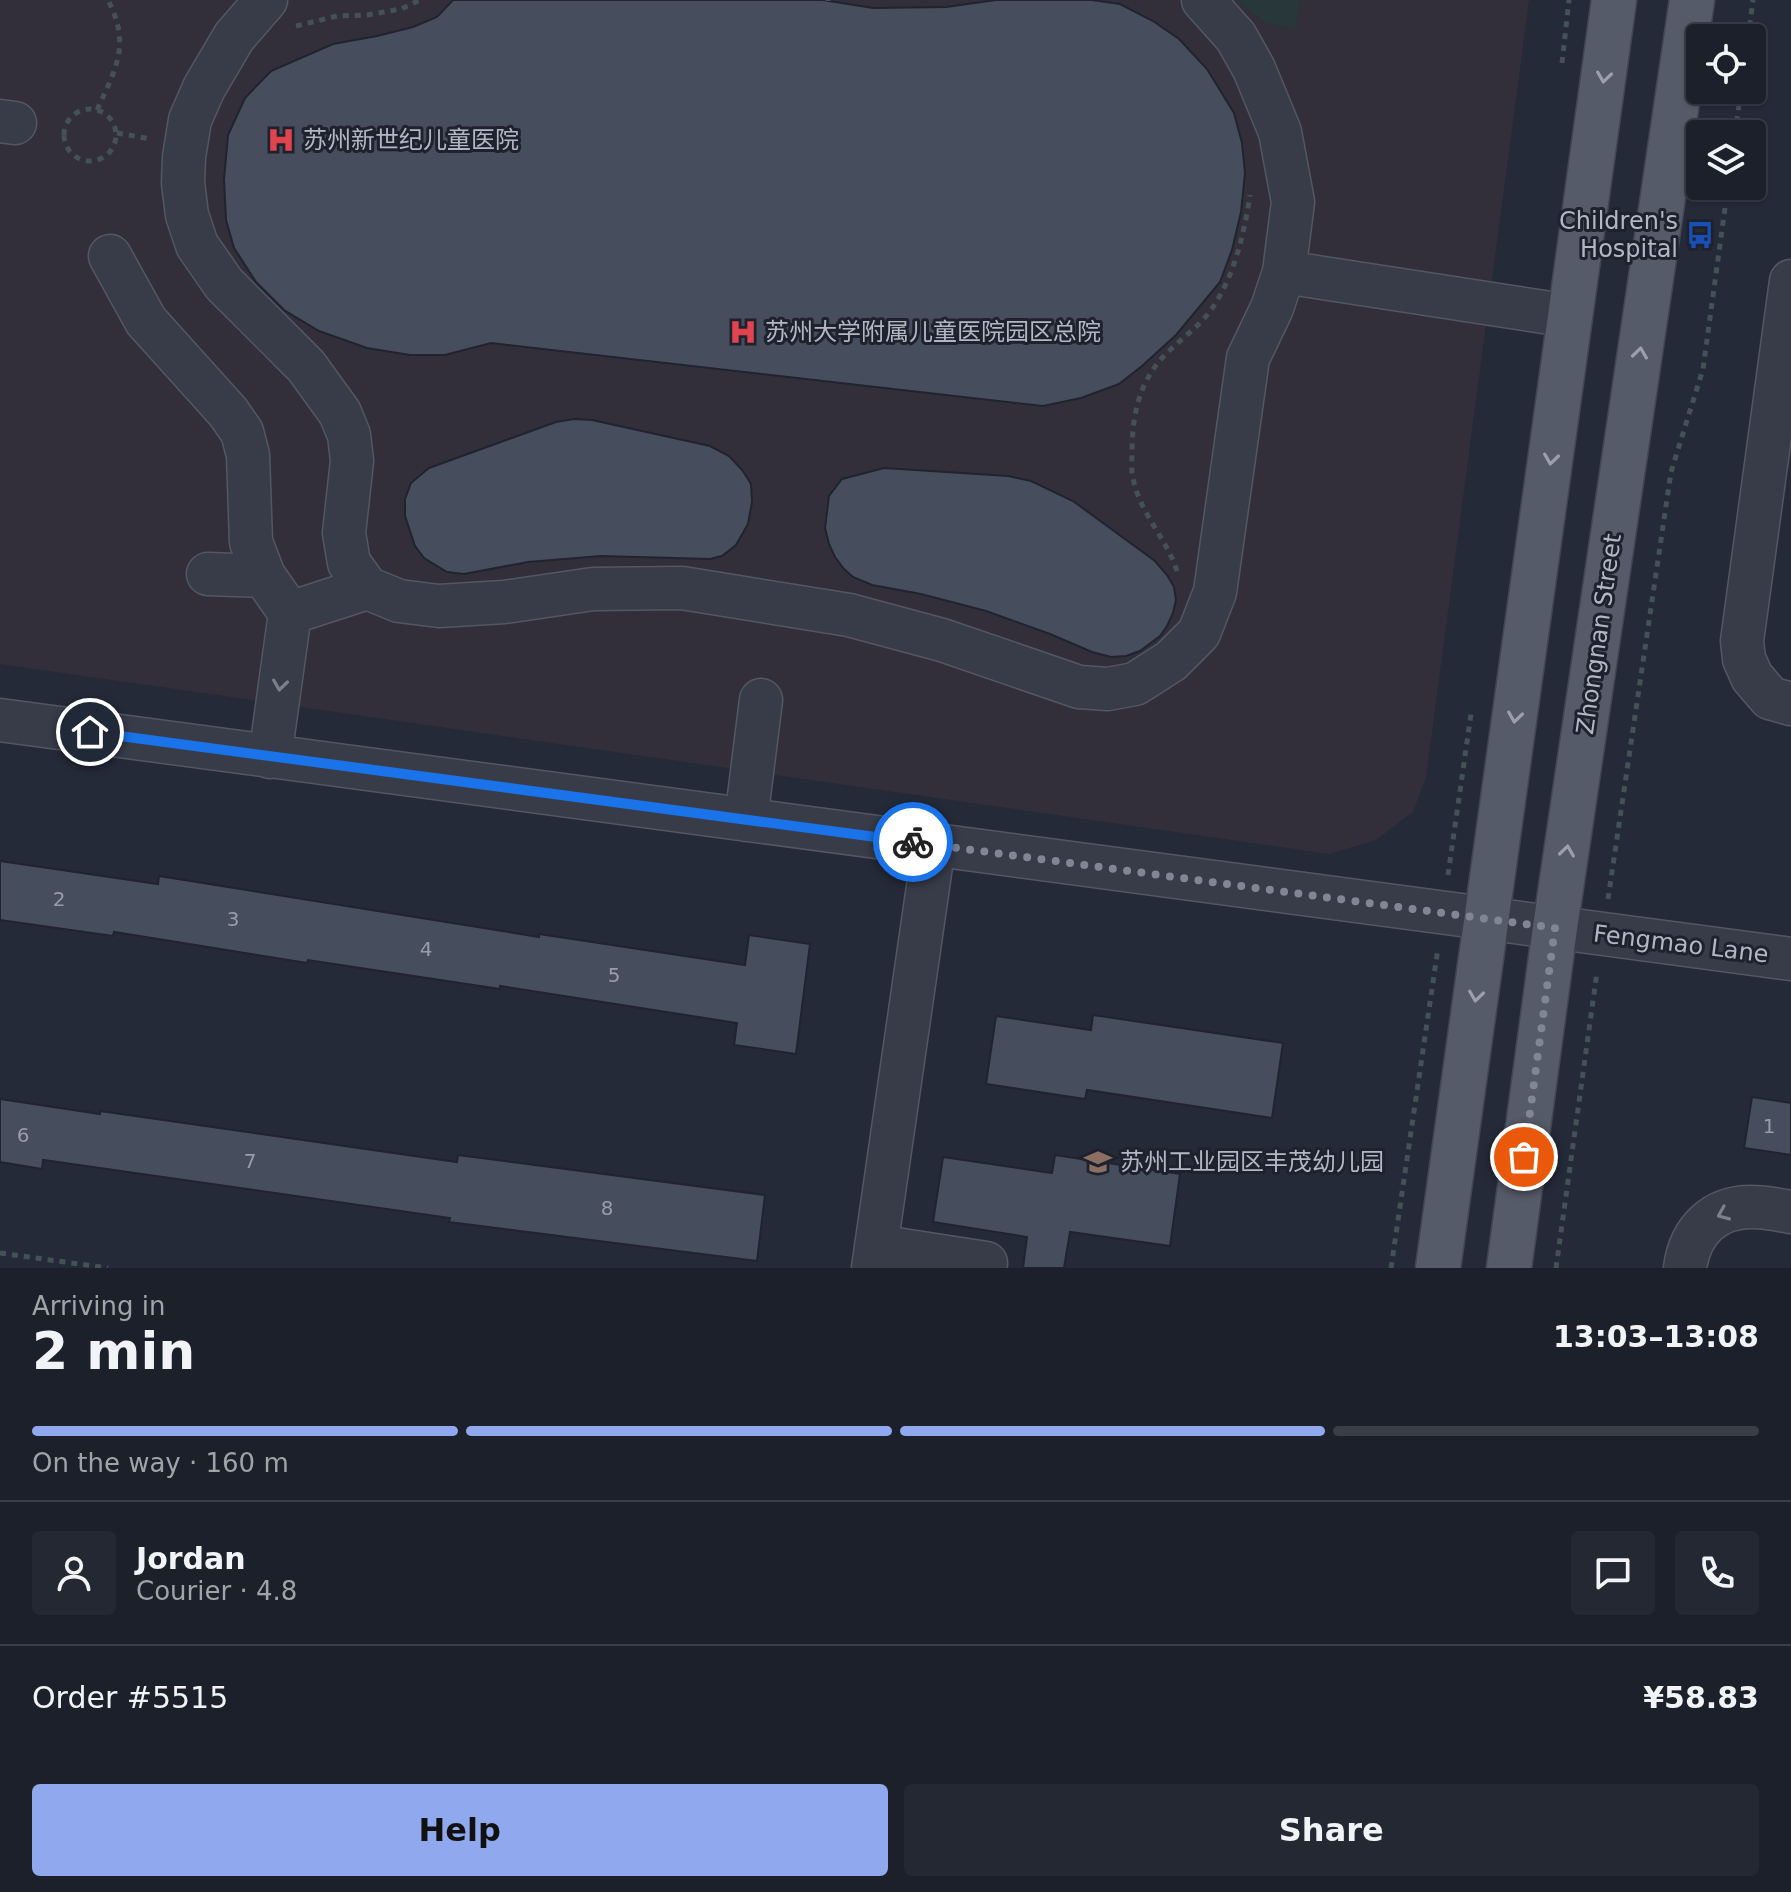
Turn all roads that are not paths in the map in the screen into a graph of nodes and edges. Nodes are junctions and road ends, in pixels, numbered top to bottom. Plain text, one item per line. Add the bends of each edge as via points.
1 (1203, 0) edge
2 (1614, 0) edge
3 (1692, 0) edge
4 (281, 13) edge
5 (110, 256) dead end
6 (1284, 272) junction
7 (1791, 281) edge
8 (1570, 316) junction
9 (208, 574) dead end
10 (264, 576) junction
11 (367, 588) junction
12 (290, 613) junction
13 (761, 700) dead end
14 (1791, 704) edge
15 (0, 720) edge
16 (270, 757) junction
17 (746, 820) junction
18 (934, 845) junction
19 (1487, 919) junction
20 (1555, 928) junction
21 (1791, 959) edge
22 (1791, 1212) edge
23 (874, 1257) edge
24 (986, 1263) dead end
25 (1438, 1268) edge
26 (1509, 1268) edge
27 (1685, 1268) edge

1 - 6 street via 1236,37 1280,132 1293,202
2 -> 8 main road
20 -> 3 main road, Zhongnan Street
4 - 11 street via 234,37 204,88 190,120 184,157 187,215 197,245 224,284 306,366 340,413 352,461 344,533 349,563
5 - 10 street via 146,321 242,432 248,455 251,542
6 - 8 street
6 - 11 street via 1248,358 1215,592 1199,633 1171,661 1135,684 1079,687 849,615 682,588 593,589 439,606 399,601
7 - 14 street via 1742,641 1752,677 1770,698
8 -> 19 main road
9 - 10 street
10 - 12 street
11 - 12 street
12 -> 16 street
13 - 17 street
15 - 16 street, Fengmao Lane
16 - 17 street, Fengmao Lane
17 - 18 street, Fengmao Lane
18 - 19 street, Fengmao Lane
18 - 23 street
19 - 20 street, Fengmao Lane
19 -> 25 main road
20 - 21 street, Fengmao Lane
20 - 26 main road, Zhongnan Street
22 -> 27 street via 1752,1207 1717,1216 1695,1237
23 - 24 street

